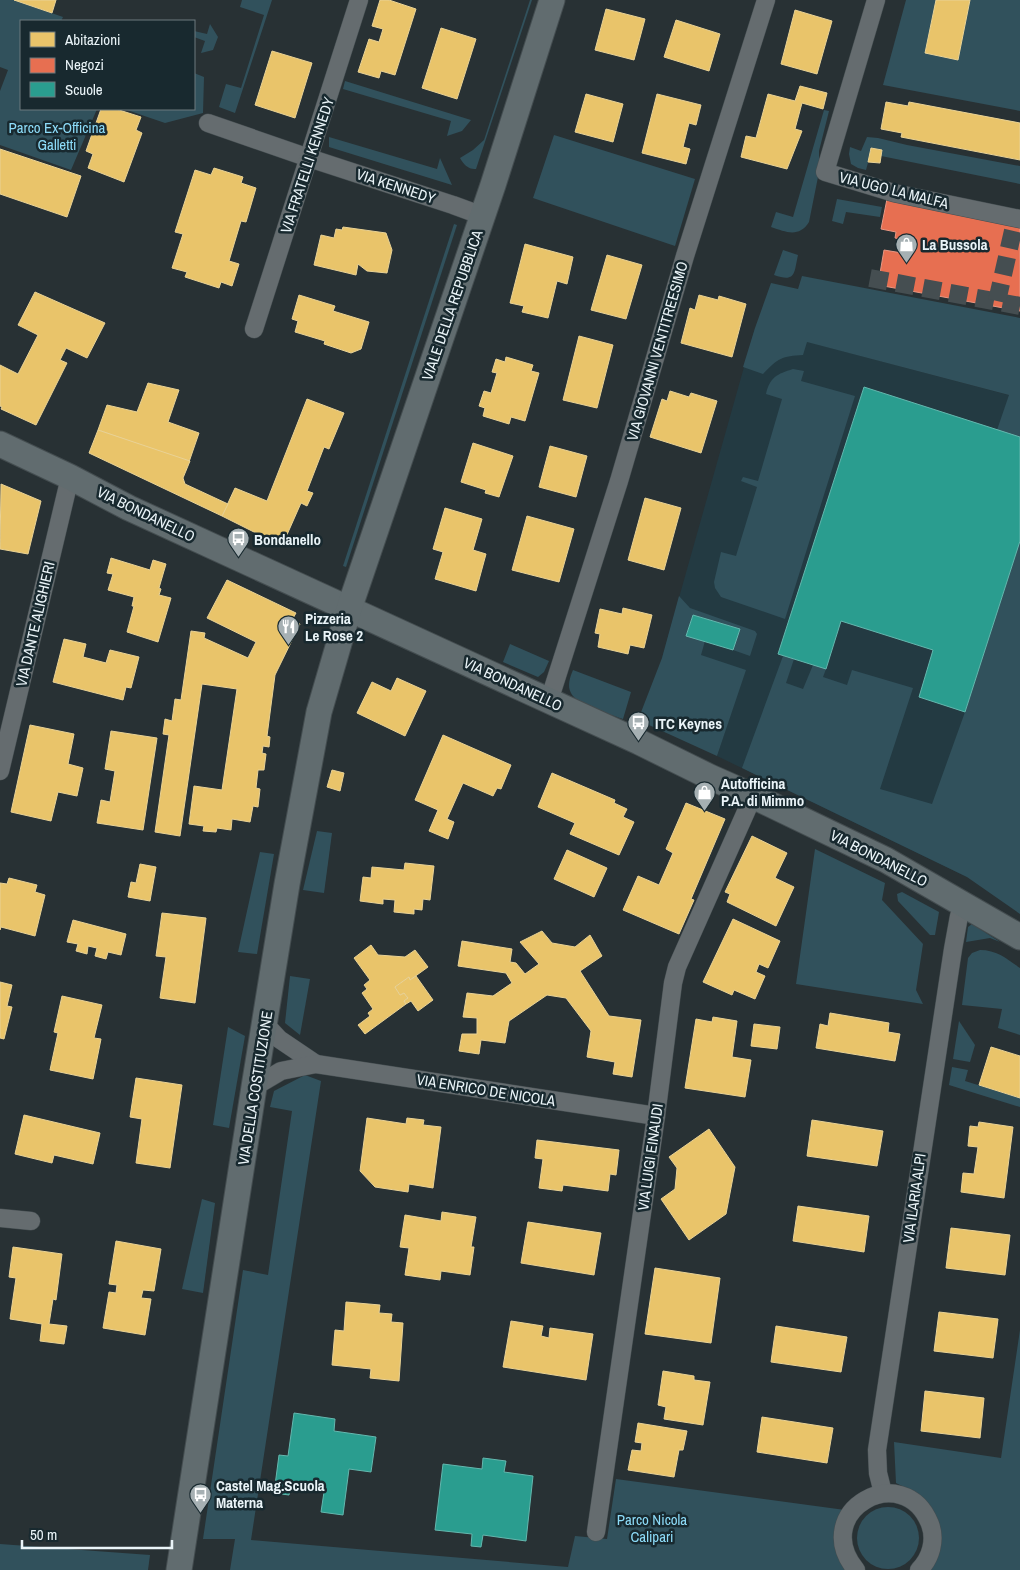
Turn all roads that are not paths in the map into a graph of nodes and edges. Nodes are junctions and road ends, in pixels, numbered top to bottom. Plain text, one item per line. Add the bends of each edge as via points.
1 (359, 0) edge
2 (552, 0) edge
3 (766, 0) edge
4 (876, 0) edge
5 (208, 123) dead end
6 (309, 158) junction
7 (483, 216) junction
8 (1020, 218) edge
9 (254, 329) dead end
10 (0, 444) edge
11 (70, 476) junction
12 (349, 609) junction
13 (549, 701) junction
14 (0, 771) edge
15 (753, 796) junction
16 (967, 905) junction
17 (1020, 937) edge
18 (265, 1024) junction
19 (316, 1064) junction
20 (254, 1087) junction
21 (656, 1116) junction
22 (0, 1218) edge
23 (31, 1221) dead end
24 (884, 1493) junction
25 (596, 1532) dead end
26 (179, 1570) edge
27 (856, 1570) edge
28 (919, 1570) edge

1 - 6 street, VIA FRATELLI KENNEDY
2 - 7 street, VIALE DELLA REPUBBLICA
3 - 13 street, VIA GIOVANNI VENTITREESIMO
4 - 8 street, VIA UGO LA MALFA via 825,172 894,193
5 - 6 street, VIA KENNEDY
6 - 7 street, VIA KENNEDY
6 - 9 street, VIA FRATELLI KENNEDY
7 - 12 street, VIALE DELLA REPUBBLICA
10 - 11 street, VIA BONDANELLO
11 - 12 street, VIA BONDANELLO via 129,508
11 - 14 street, VIA DANTE ALIGHIERI
12 - 13 street, VIA BONDANELLO
12 - 18 street, VIA DELLA COSTITUZIONE via 319,712
13 - 15 street, VIA BONDANELLO
15 - 16 street, VIA BONDANELLO via 886,860
15 - 21 street, VIA LUIGI EINAUDI via 677,967
16 - 17 street, VIA BONDANELLO
16 - 24 street, VIA ILARIA ALPI via 959,916 952,949 877,1450 878,1473
18 - 19 street, VIA ENRICO DE NICOLA via 279,1039
18 - 20 street, VIA DELLA COSTITUZIONE
19 - 20 street, VIA ENRICO DE NICOLA via 281,1071
19 - 21 street, VIA ENRICO DE NICOLA
20 - 26 street, VIA DELLA COSTITUZIONE
21 - 25 street, VIA LUIGI EINAUDI
22 - 23 street
24 - 27 street via 860,1503 845,1522 843,1547
24 - 28 street via 900,1495 915,1502 926,1514 933,1544 929,1557

